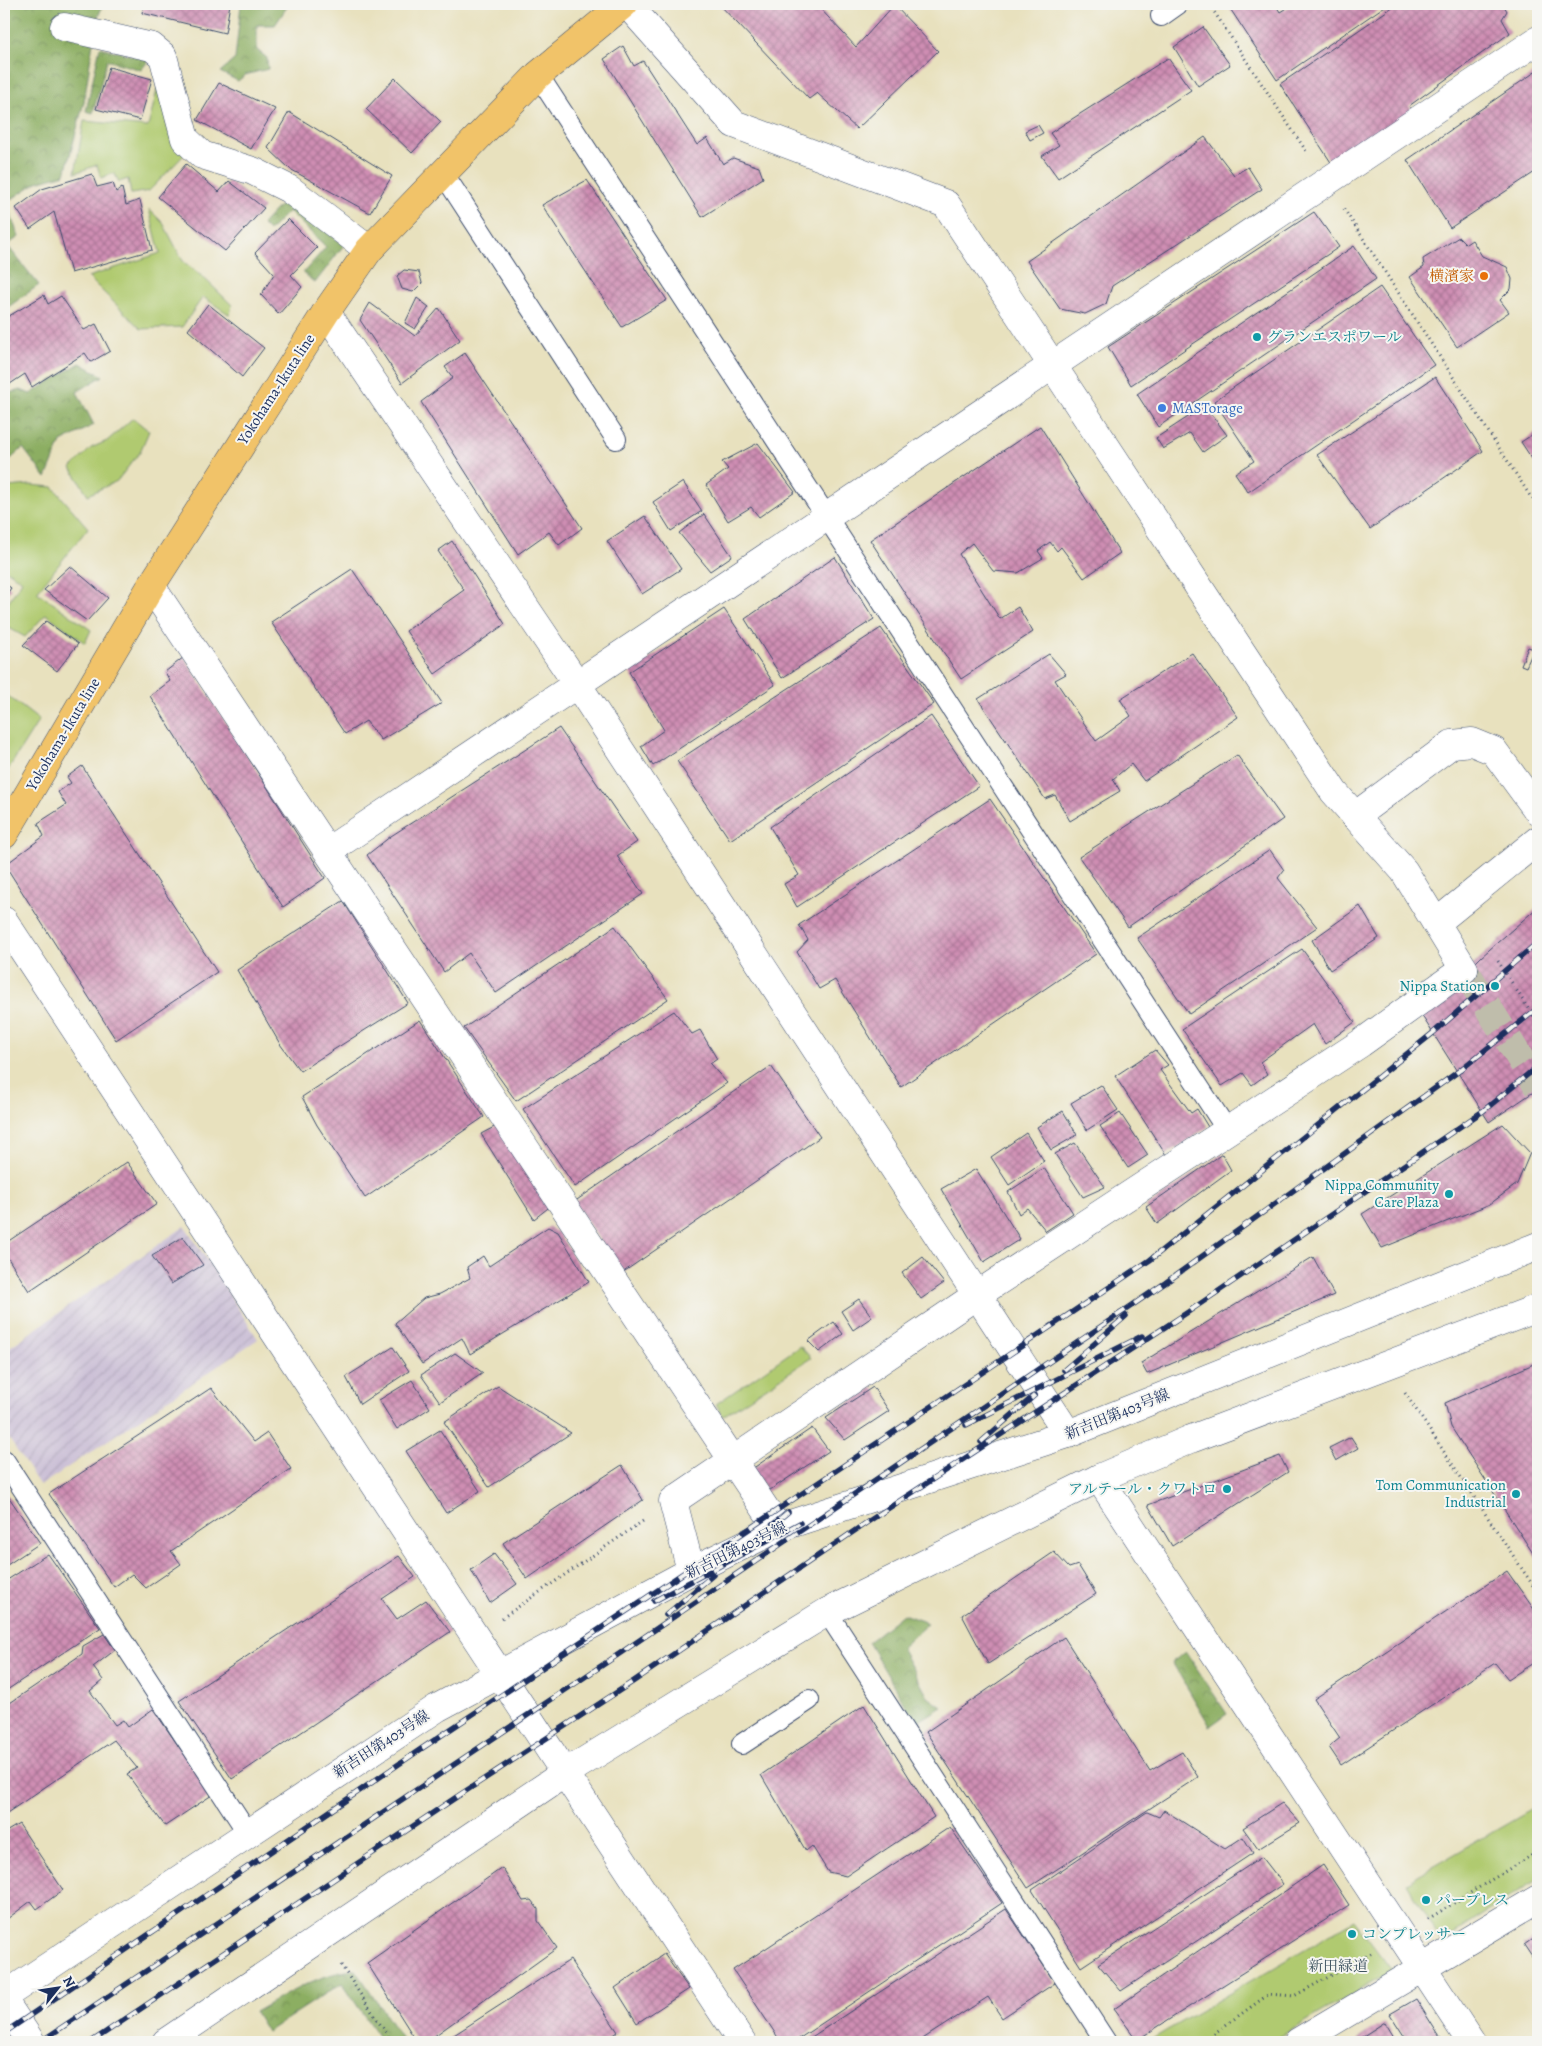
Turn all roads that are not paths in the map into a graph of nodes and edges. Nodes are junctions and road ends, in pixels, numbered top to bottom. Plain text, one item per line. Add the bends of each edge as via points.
1 (626, 4) edge
2 (1178, 4) edge
3 (1161, 16) dead end
4 (64, 27) dead end
5 (1538, 40) edge
6 (538, 75) junction
7 (443, 173) junction
8 (369, 250) junction
9 (326, 312) junction
10 (1052, 366) junction
11 (616, 439) dead end
12 (826, 518) junction
13 (151, 586) junction
14 (577, 684) junction
15 (1538, 811) edge
16 (1355, 816) junction
17 (4, 835) edge
18 (1538, 840) edge
19 (328, 851) junction
20 (4, 921) edge
21 (1436, 923) junction
22 (1227, 1130) junction
23 (1538, 1246) edge
24 (977, 1295) junction
25 (1538, 1308) edge
26 (1068, 1434) junction
27 (4, 1460) edge
28 (733, 1460) junction
29 (1099, 1478) junction
30 (778, 1528) junction
31 (691, 1571) junction
32 (827, 1612) junction
33 (501, 1675) junction
34 (809, 1700) dead end
35 (742, 1744) dead end
36 (565, 1773) junction
37 (248, 1833) junction
38 (1538, 1899) edge
39 (1422, 1968) junction
40 (4, 1996) edge
41 (4, 2001) edge
42 (31, 2042) edge
43 (166, 2042) edge
44 (742, 2042) edge
45 (1106, 2042) edge
46 (1298, 2042) edge
47 (1471, 2042) edge

1 - 6 main road, Yokohama-Ikuta line
1 - 10 street via 734,124 946,204
2 - 3 lane
4 - 8 street via 152,47 163,56 185,139 202,154 253,171 289,189
5 - 10 street
6 - 7 main road, Yokohama-Ikuta line
6 - 12 lane
7 - 8 main road, Yokohama-Ikuta line
7 - 11 lane
8 - 9 main road, Yokohama-Ikuta line
9 - 13 main road, Yokohama-Ikuta line
9 - 14 street
10 - 12 street
10 - 16 street via 1334,792
12 - 14 street
12 - 22 lane
13 - 17 main road, Yokohama-Ikuta line
13 - 19 street
14 - 19 street
14 - 24 street
15 - 16 street via 1494,751 1472,742 1452,744
16 - 21 street via 1404,872
18 - 21 street
19 - 28 street
20 - 33 street
21 - 22 street via 1464,969 1362,1043
22 - 24 street
23 - 26 street, 新吉田第403号線
24 - 26 street
24 - 28 street
25 - 29 street via 1191,1439
26 - 30 street, 新吉田第403号線
27 - 37 lane
28 - 30 street
28 - 31 street via 672,1501
29 - 32 street
29 - 39 street
30 - 31 street, 新吉田第403号線
31 - 33 street, 新吉田第403号線
32 - 36 street
32 - 45 lane
33 - 36 street
33 - 37 street, 新吉田第403号線 via 437,1708
34 - 35 lane
36 - 43 street
36 - 44 street
37 - 40 street, 新吉田第403号線
38 - 39 street
39 - 46 street
39 - 47 street
41 - 42 street

